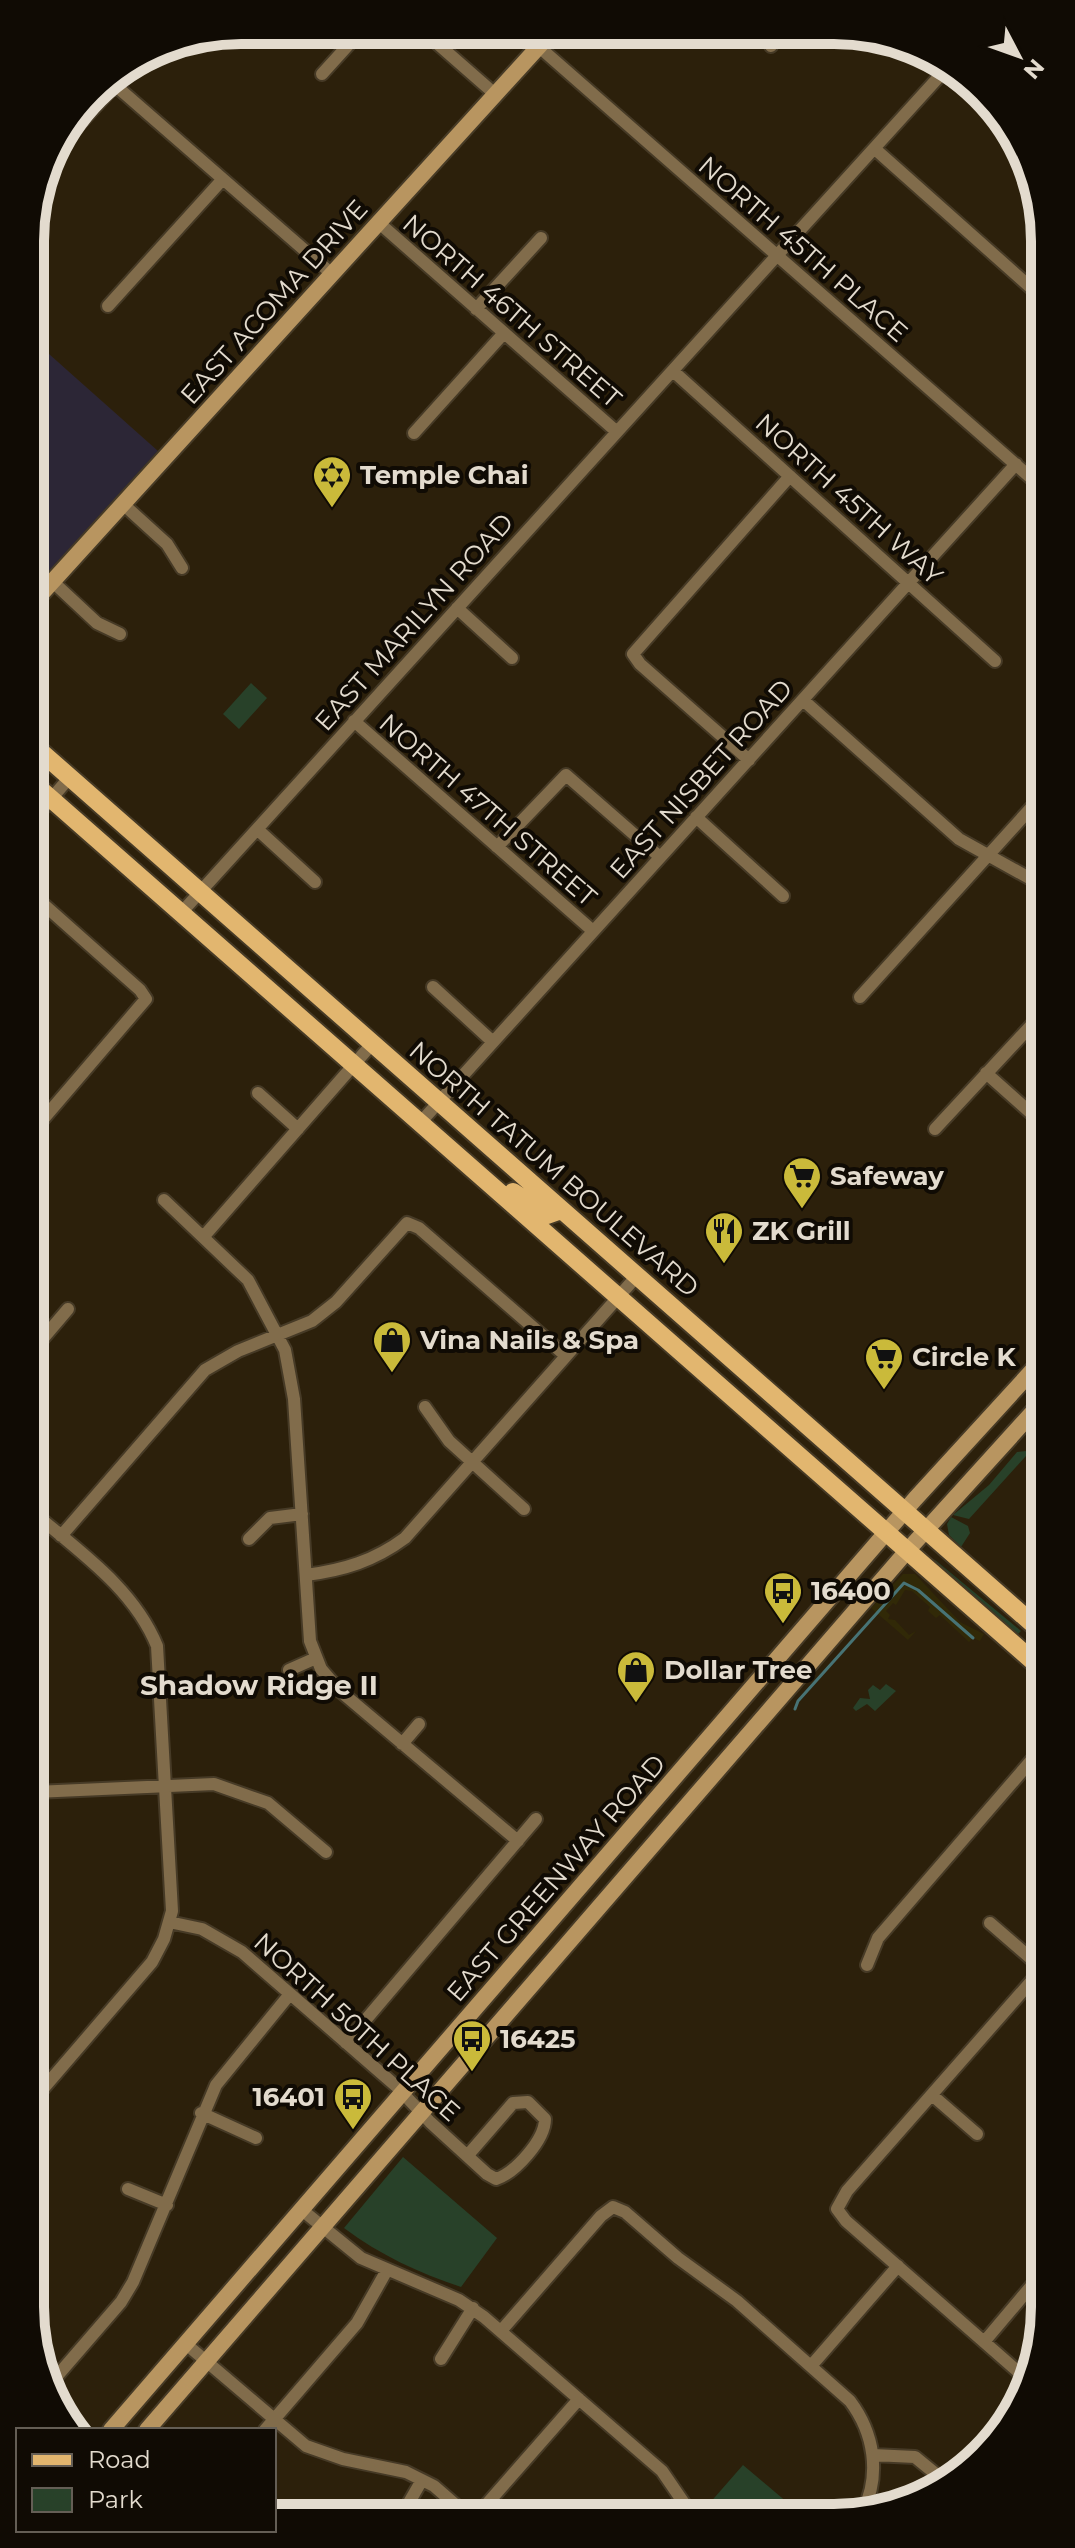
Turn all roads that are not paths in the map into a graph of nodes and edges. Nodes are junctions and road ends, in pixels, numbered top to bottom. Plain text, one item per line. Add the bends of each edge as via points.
1 (349, 44) edge
2 (438, 44) edge
3 (538, 46) joint
4 (322, 74) dead end
5 (940, 75) edge
6 (118, 88) edge
7 (496, 95) junction
8 (875, 149) junction
9 (222, 180) junction
10 (378, 222) junction
11 (541, 238) dead end
12 (777, 256) junction
13 (332, 274) junction
14 (1031, 288) edge
15 (108, 306) dead end
16 (476, 309) junction
17 (504, 333) junction
18 (673, 371) junction
19 (617, 432) junction
20 (414, 433) dead end
21 (1016, 464) junction
22 (790, 476) junction
23 (1031, 478) edge
24 (123, 504) junction
25 (182, 568) dead end
26 (52, 581) junction
27 (909, 583) junction
28 (44, 590) edge
29 (457, 608) junction
30 (120, 634) dead end
31 (512, 658) dead end
32 (995, 661) dead end
33 (803, 700) junction
34 (354, 721) junction
35 (44, 754) edge
36 (749, 760) junction
37 (70, 777) junction
38 (44, 793) edge
39 (51, 799) junction
40 (44, 807) edge
41 (1031, 808) edge
42 (696, 817) junction
43 (257, 829) junction
44 (497, 847) junction
45 (660, 857) junction
46 (986, 857) junction
47 (1031, 880) edge
48 (315, 882) dead end
49 (200, 892) junction
50 (783, 896) dead end
51 (44, 905) edge
52 (181, 913) junction
53 (593, 931) junction
54 (433, 987) dead end
55 (860, 997) dead end
56 (1031, 1026) edge
57 (493, 1042) junction
58 (372, 1044) junction
59 (354, 1065) junction
60 (986, 1073) junction
61 (258, 1093) dead end
62 (438, 1102) junction
63 (1031, 1113) edge
64 (44, 1118) edge
65 (419, 1124) junction
66 (298, 1129) junction
67 (935, 1129) dead end
68 (475, 1172) junction
69 (164, 1200) dead end
70 (561, 1210) junction
71 (205, 1235) junction
72 (636, 1277) junction
73 (617, 1298) junction
74 (68, 1309) dead end
75 (279, 1335) junction
76 (44, 1337) edge
77 (566, 1356) junction
78 (741, 1369) junction
79 (1031, 1372) edge
80 (425, 1407) dead end
81 (1031, 1414) edge
82 (768, 1429) junction
83 (472, 1463) junction
84 (865, 1478) junction
85 (524, 1509) dead end
86 (904, 1512) junction
87 (302, 1514) junction
88 (44, 1522) edge
89 (926, 1531) junction
90 (886, 1532) junction
91 (61, 1536) junction
92 (249, 1539) dead end
93 (907, 1551) junction
94 (306, 1575) junction
95 (1031, 1622) edge
96 (316, 1658) junction
97 (1031, 1660) edge
98 (289, 1670) dead end
99 (419, 1724) dead end
100 (402, 1744) junction
101 (1031, 1761) edge
102 (165, 1785) junction
103 (44, 1792) edge
104 (536, 1819) dead end
105 (518, 1841) junction
106 (326, 1852) dead end
107 (169, 1922) junction
108 (990, 1923) dead end
109 (1031, 1959) edge
110 (867, 1965) dead end
111 (1031, 1983) edge
112 (290, 1994) junction
113 (346, 2043) junction
114 (44, 2088) edge
115 (403, 2093) junction
116 (932, 2095) junction
117 (201, 2113) junction
118 (422, 2113) junction
119 (977, 2134) dead end
120 (256, 2138) dead end
121 (468, 2155) junction
122 (128, 2189) dead end
123 (167, 2205) junction
124 (302, 2210) junction
125 (323, 2228) junction
126 (898, 2266) junction
127 (387, 2270) junction
128 (1031, 2286) edge
129 (473, 2308) junction
130 (501, 2331) junction
131 (984, 2342) junction
132 (186, 2344) junction
133 (441, 2359) dead end
134 (206, 2362) junction
135 (811, 2366) junction
136 (1020, 2373) edge
137 (57, 2376) edge
138 (579, 2399) junction
139 (269, 2425) edge
140 (113, 2428) edge
141 (149, 2428) edge
142 (276, 2429) edge
143 (873, 2455) junction
144 (937, 2475) edge
145 (422, 2480) junction
146 (677, 2490) junction
147 (664, 2500) dead end
148 (868, 2500) edge
149 (408, 2504) edge
150 (453, 2504) edge
151 (487, 2504) edge
152 (685, 2504) edge

1 - 4 street
2 - 7 street
3 - 7 main road, EAST ACOMA DRIVE
3 - 12 street, NORTH 45TH PLACE
5 - 8 street, EAST MARILYN ROAD
6 - 9 street
7 - 10 main road, EAST ACOMA DRIVE
8 - 12 street, EAST MARILYN ROAD
8 - 14 street
9 - 13 street
9 - 15 street
10 - 13 main road, EAST ACOMA DRIVE
10 - 16 street, NORTH 46TH STREET
11 - 16 street
12 - 18 street, EAST MARILYN ROAD
12 - 21 street, NORTH 45TH PLACE
13 - 24 main road, EAST ACOMA DRIVE
16 - 17 street, NORTH 46TH STREET
17 - 19 street, NORTH 46TH STREET
17 - 20 street
18 - 19 street, EAST MARILYN ROAD
18 - 22 street, NORTH 45TH WAY
19 - 29 street, EAST MARILYN ROAD
21 - 23 street, NORTH 45TH PLACE
21 - 27 street, EAST NISBET ROAD
22 - 27 street, NORTH 45TH WAY
22 - 36 street via 633,654
24 - 25 street via 167,544
24 - 26 main road, EAST ACOMA DRIVE
26 - 28 main road, EAST ACOMA DRIVE
26 - 30 street via 97,623
27 - 32 street, NORTH 45TH WAY
27 - 33 street, EAST NISBET ROAD
29 - 31 street
29 - 34 street, EAST MARILYN ROAD
33 - 36 street, EAST NISBET ROAD
33 - 46 street via 934,820
34 - 43 street, EAST MARILYN ROAD
34 - 44 street, NORTH 47TH STREET
35 - 37 main road, NORTH TATUM BOULEVARD
36 - 42 street, EAST NISBET ROAD
37 - 39 street
37 - 49 main road, NORTH TATUM BOULEVARD
38 - 39 main road, NORTH TATUM BOULEVARD
39 - 40 street
39 - 52 main road, NORTH TATUM BOULEVARD
41 - 46 street
42 - 45 street, EAST NISBET ROAD
42 - 50 street
43 - 48 street
43 - 49 street, EAST MARILYN ROAD
44 - 45 street via 566,775
44 - 53 street, NORTH 47TH STREET
45 - 53 street, EAST NISBET ROAD
46 - 47 street
46 - 55 street
49 - 52 street, EAST MARILYN ROAD
49 - 58 main road, NORTH TATUM BOULEVARD
51 - 64 street via 146,999
52 - 59 main road, NORTH TATUM BOULEVARD
53 - 57 street, EAST NISBET ROAD
54 - 57 street
56 - 60 street
57 - 62 street, EAST NISBET ROAD
58 - 59 street
58 - 62 main road, NORTH TATUM BOULEVARD
59 - 65 main road, NORTH TATUM BOULEVARD
59 - 66 street
60 - 63 street
60 - 67 street
61 - 66 street
62 - 65 street, EAST NISBET ROAD
62 - 70 main road, NORTH TATUM BOULEVARD
65 - 68 main road, NORTH TATUM BOULEVARD
66 - 71 street
68 - 70 main road via 500,1182 547,1215
68 - 73 main road, NORTH TATUM BOULEVARD
69 - 71 street
70 - 72 main road, NORTH TATUM BOULEVARD
71 - 75 street via 248,1280
72 - 73 street
72 - 78 main road, NORTH TATUM BOULEVARD
73 - 77 street
73 - 78 main road via 643,1307 715,1369
73 - 82 main road, NORTH TATUM BOULEVARD
74 - 76 street
75 - 77 street via 312,1321 336,1302 407,1223
75 - 87 street via 294,1399
75 - 91 street via 205,1370
77 - 83 street
78 - 82 main road via 737,1386
78 - 84 main road, NORTH TATUM BOULEVARD
79 - 86 main road, EAST GREENWAY ROAD
80 - 83 street via 433,1423
81 - 89 main road, EAST GREENWAY ROAD
82 - 84 main road via 788,1426 828,1460
82 - 90 main road, NORTH TATUM BOULEVARD
83 - 85 street
83 - 94 street via 390,1550 347,1569
84 - 86 main road, NORTH TATUM BOULEVARD
86 - 89 main road, NORTH TATUM BOULEVARD
86 - 90 main road, EAST GREENWAY ROAD
87 - 92 street via 270,1518
87 - 94 street
88 - 91 street
89 - 93 main road, EAST GREENWAY ROAD
89 - 95 main road, NORTH TATUM BOULEVARD
90 - 93 main road, NORTH TATUM BOULEVARD
90 - 115 main road, EAST GREENWAY ROAD
91 - 102 street via 118,1586 147,1621 157,1646
93 - 97 main road, NORTH TATUM BOULEVARD
93 - 118 main road, EAST GREENWAY ROAD
94 - 96 street
96 - 98 street
96 - 100 street via 340,1691
99 - 100 street
100 - 105 street
101 - 110 street via 878,1938
102 - 103 street
102 - 106 street via 214,1784 244,1793 268,1803
102 - 107 street
104 - 105 street
105 - 113 street
107 - 112 street, NORTH 50TH PLACE via 219,1936
107 - 114 street via 152,1962
108 - 109 street
111 - 116 street
112 - 113 street, NORTH 50TH PLACE
112 - 117 street via 216,2085
113 - 115 street, NORTH 50TH PLACE
115 - 118 street, NORTH 50TH PLACE
115 - 124 main road, EAST GREENWAY ROAD
116 - 119 street
116 - 126 street via 837,2209
117 - 120 street
117 - 123 street
118 - 121 street, NORTH 50TH PLACE
118 - 125 main road, EAST GREENWAY ROAD
121 - 121 street, NORTH 50TH PLACE via 496,2179 507,2175 541,2136 545,2119 528,2102 513,2103
122 - 123 street
123 - 137 street via 121,2302
124 - 125 street
124 - 132 main road, EAST GREENWAY ROAD
125 - 127 street via 361,2258
125 - 134 main road, EAST GREENWAY ROAD
126 - 131 street
126 - 135 street
127 - 129 street
127 - 139 street via 357,2323
128 - 131 street
129 - 130 street
129 - 133 street
130 - 135 street via 613,2207 737,2301
130 - 138 street
131 - 136 street
132 - 134 street
132 - 140 main road, EAST GREENWAY ROAD
134 - 139 street
134 - 141 main road, EAST GREENWAY ROAD
135 - 143 street via 858,2411
138 - 146 street
138 - 151 street
142 - 145 street via 322,2453
143 - 144 street via 915,2457
143 - 148 street
145 - 149 street
145 - 150 street
146 - 147 street
146 - 152 street

